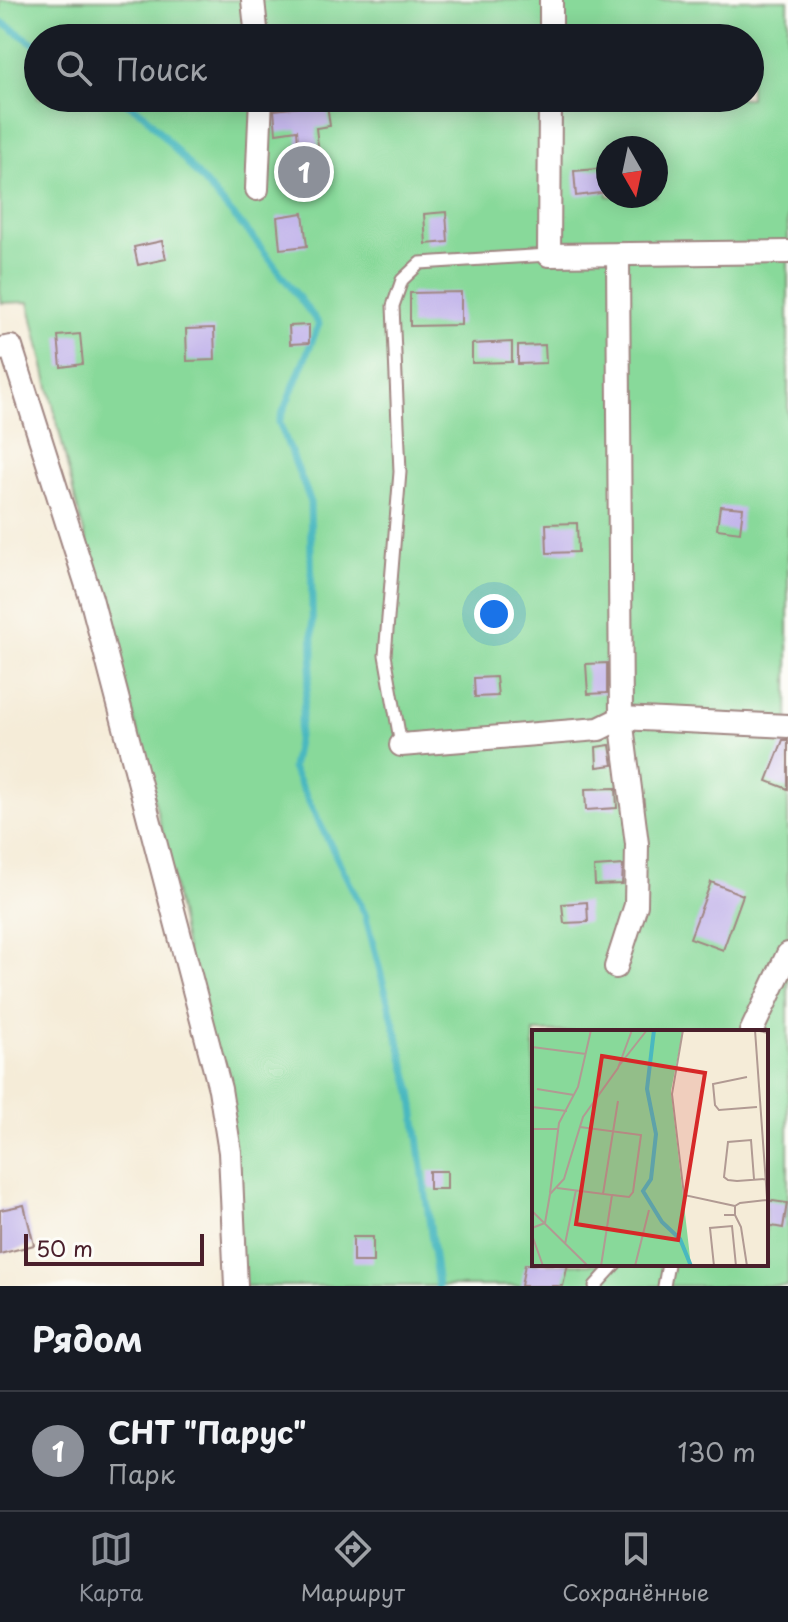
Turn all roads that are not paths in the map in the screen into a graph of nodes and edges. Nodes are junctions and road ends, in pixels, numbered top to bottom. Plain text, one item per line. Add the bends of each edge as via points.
1 (253, 0) edge
2 (551, 0) edge
3 (256, 24) edge
4 (551, 24) edge
5 (260, 112) edge
6 (550, 112) edge
7 (257, 189) dead end
8 (788, 252) edge
9 (549, 255) junction
10 (618, 256) junction
11 (0, 349) edge
12 (621, 718) junction
13 (788, 726) edge
14 (401, 745) joint
15 (788, 954) edge
16 (616, 967) dead end
17 (752, 1030) edge
18 (613, 1266) edge
19 (668, 1266) edge
20 (236, 1286) edge
21 (595, 1286) edge
22 (664, 1286) edge

1 - 3 street
2 - 4 street
5 - 7 street
6 - 9 street
8 - 10 street
9 - 10 street
9 - 14 lane via 420,263 402,280 393,306 400,472 385,655
10 - 12 street
11 - 20 street via 11,347 91,598 220,1089 230,1152
12 - 13 street
12 - 14 street via 599,729
12 - 16 street via 637,844 636,905
15 - 17 street
18 - 21 lane
19 - 22 lane

